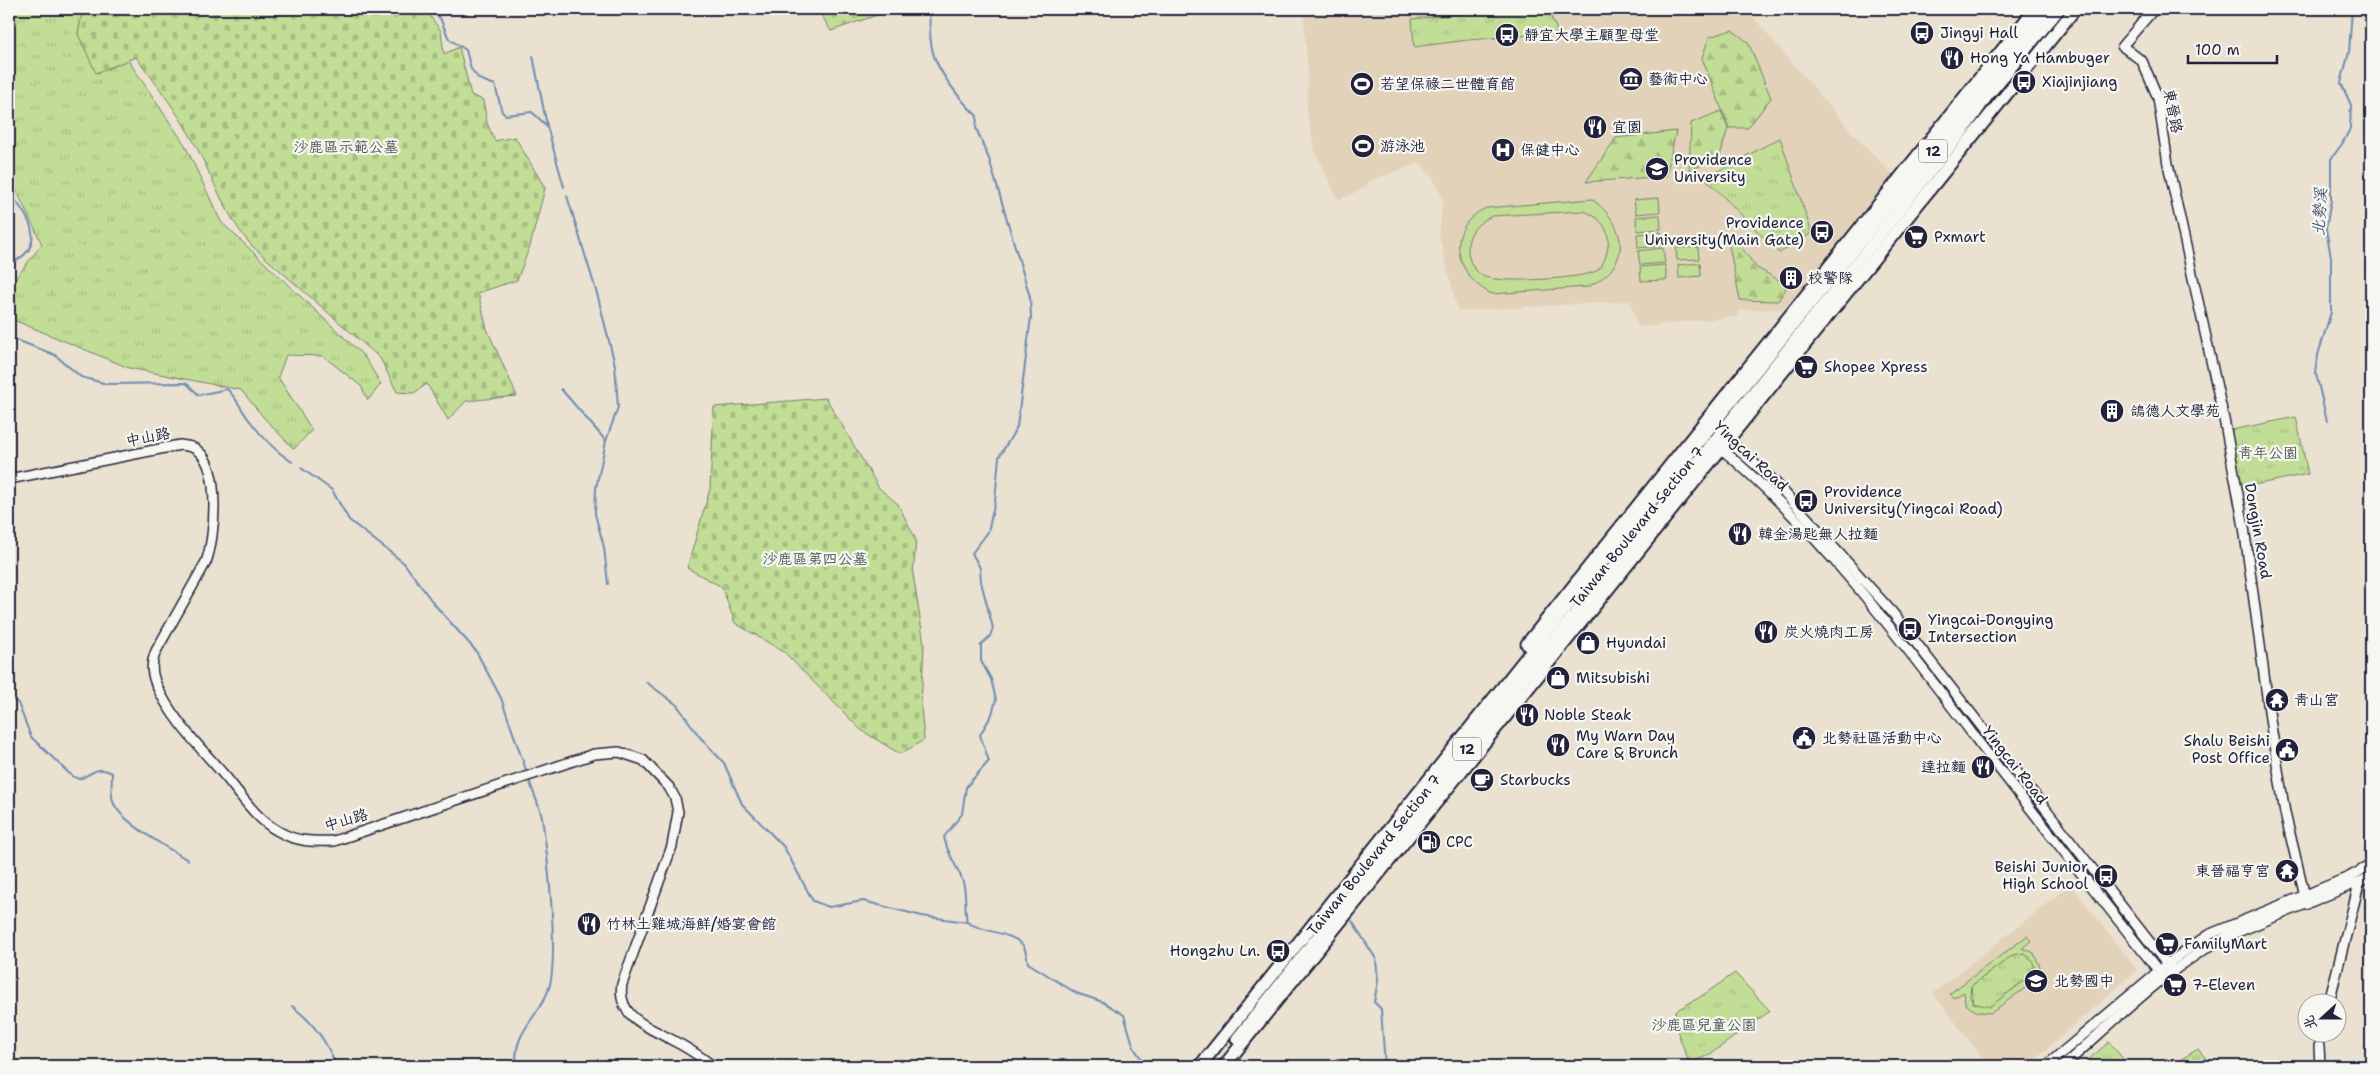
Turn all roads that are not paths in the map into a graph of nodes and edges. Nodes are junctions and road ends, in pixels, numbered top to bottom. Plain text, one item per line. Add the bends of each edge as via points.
1 (2034, 9) edge
2 (2048, 9) edge
3 (2059, 9) edge
4 (2075, 9) edge
5 (2154, 9) edge
6 (1715, 433) junction
7 (9, 479) edge
8 (2371, 865) edge
9 (2371, 877) edge
10 (2359, 884) junction
11 (2304, 895) junction
12 (2308, 905) junction
13 (2167, 964) junction
14 (2159, 971) junction
15 (2173, 972) junction
16 (2165, 979) junction
17 (2332, 992) edge
18 (2319, 1046) dead end
19 (713, 1066) edge
20 (1191, 1066) edge
21 (1200, 1066) edge
22 (1216, 1066) edge
23 (1224, 1066) edge
24 (2046, 1066) edge
25 (2063, 1066) edge
26 (2320, 1066) edge

1 - 6 main road, Taiwan Boulevard Section 7 / 12
2 - 6 main road, Taiwan Boulevard Section 7 / 12
3 - 6 main road, Taiwan Boulevard Section 7 / 12
4 - 6 main road, Taiwan Boulevard Section 7 / 12 via 1792,361
5 - 11 street, Dongjin Road via 2122,46 2142,60 2158,98 2170,174 2225,424 2244,527 2285,813
6 - 13 street, Yingcai Road via 1774,481 1892,612
6 - 14 street, Yingcai Road via 1885,618
6 - 20 main road, Taiwan Boulevard Section 7 / 12
6 - 21 main road, Taiwan Boulevard Section 7 / 12
6 - 22 main road, Taiwan Boulevard Section 7 / 12 via 1618,563
6 - 23 main road, Taiwan Boulevard Section 7 / 12
7 - 19 street, 中山路 via 180,445 191,447 205,458 215,506 212,548 156,651 152,660 153,675 185,728 255,811 278,832 311,842 334,841 594,754 619,752 644,760 669,787 678,812 672,846 622,984 621,998 639,1023
8 - 11 street
9 - 10 street
10 - 12 street
10 - 17 street
11 - 12 street, Dongjin Road
11 - 13 street via 2208,935
12 - 15 street via 2228,936
13 - 14 street
13 - 15 street, Yingcai Road
14 - 16 street, Yingcai Road
14 - 24 street
15 - 16 street
16 - 25 street
18 - 26 street

